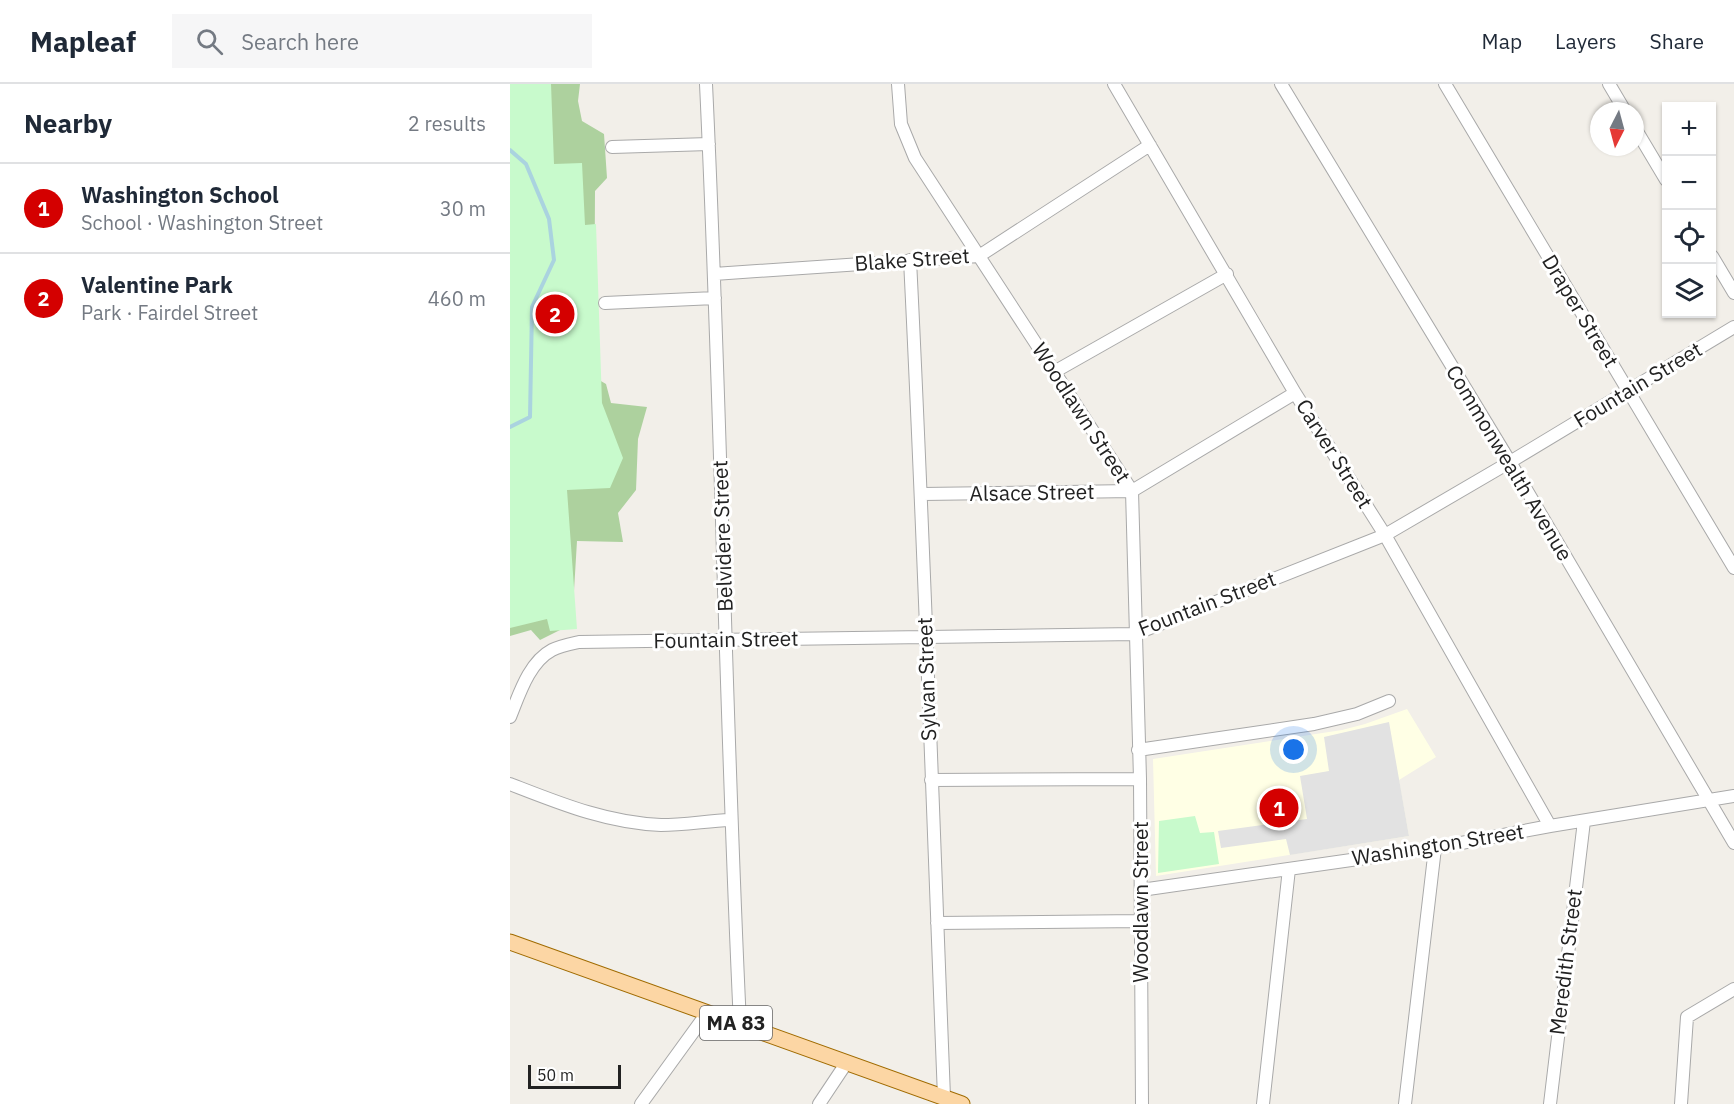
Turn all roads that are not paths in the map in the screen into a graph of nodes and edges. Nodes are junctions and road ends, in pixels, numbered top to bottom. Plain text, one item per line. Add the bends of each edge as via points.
1 (706, 84) edge
2 (898, 84) edge
3 (1114, 84) edge
4 (1281, 84) edge
5 (1445, 84) edge
6 (1609, 84) edge
7 (1620, 102) edge
8 (1644, 143) edge
9 (709, 144) junction
10 (1150, 145) junction
11 (612, 147) dead end
12 (1662, 173) edge
13 (979, 256) junction
14 (910, 260) junction
15 (1716, 262) edge
16 (1227, 273) junction
17 (714, 274) junction
18 (1734, 293) edge
19 (715, 297) junction
20 (605, 303) dead end
21 (1734, 327) edge
22 (1054, 372) junction
23 (1628, 392) junction
24 (1295, 393) junction
25 (1510, 462) junction
26 (1132, 491) junction
27 (922, 494) junction
28 (1385, 535) junction
29 (1734, 568) edge
30 (1135, 634) junction
31 (926, 638) junction
32 (727, 639) junction
33 (1389, 701) dead end
34 (510, 717) edge
35 (1138, 750) junction
36 (1140, 779) junction
37 (931, 780) junction
38 (510, 784) edge
39 (1734, 796) edge
40 (1709, 800) junction
41 (730, 820) junction
42 (1584, 821) junction
43 (1550, 826) junction
44 (1734, 843) edge
45 (1435, 848) junction
46 (1289, 869) junction
47 (1141, 890) junction
48 (1142, 921) junction
49 (937, 923) junction
50 (510, 942) edge
51 (1734, 989) edge
52 (707, 1012) junction
53 (740, 1024) junction
54 (847, 1062) junction
55 (944, 1097) junction
56 (641, 1104) edge
57 (819, 1104) edge
58 (962, 1104) edge
59 (1142, 1104) edge
60 (1263, 1104) edge
61 (1405, 1104) edge
62 (1550, 1104) edge
63 (1680, 1104) edge

1 - 9 street, Belvidere Street
2 - 13 street, Woodlawn Street via 899,117 905,137
3 - 10 street, Carver Street
4 - 25 street, Commonwealth Avenue
5 - 23 street, Draper Street
6 - 7 street
8 - 12 street
9 - 11 street
9 - 17 street, Belvidere Street
10 - 13 street, Blake Street
10 - 16 street, Carver Street
13 - 14 street, Blake Street
13 - 22 street, Woodlawn Street
14 - 17 street, Blake Street
14 - 27 street, Sylvan Street
15 - 18 street
16 - 22 street
16 - 24 street, Carver Street
17 - 19 street, Belvidere Street
19 - 20 street
19 - 32 street, Belvidere Street
21 - 23 street, Fountain Street
22 - 26 street, Woodlawn Street
23 - 25 street, Fountain Street
23 - 29 street, Draper Street
24 - 26 street
24 - 28 street, Carver Street
25 - 28 street, Fountain Street
25 - 40 street, Commonwealth Avenue
26 - 27 street, Alsace Street
26 - 30 street, Woodlawn Street
27 - 31 street, Sylvan Street
28 - 30 street, Fountain Street
28 - 43 street, Carver Street
30 - 31 street, Fountain Street
30 - 35 street, Woodlawn Street
31 - 32 street, Fountain Street
31 - 37 street, Sylvan Street
32 - 34 street, Fountain Street via 579,642 551,650 523,686
32 - 41 street, Belvidere Street
33 - 35 street via 1357,714 1314,724
35 - 36 street, Woodlawn Street
36 - 37 street
36 - 47 street, Woodlawn Street
37 - 49 street, Sylvan Street
38 - 41 street via 579,810 620,820 662,825
39 - 40 street, Washington Street
40 - 42 street, Washington Street
40 - 44 street, Commonwealth Avenue
41 - 53 street, Belvidere Street
42 - 43 street, Washington Street
42 - 62 street, Meredith Street
43 - 45 street, Washington Street
45 - 46 street, Washington Street
45 - 61 street
46 - 47 street, Washington Street
46 - 60 street
47 - 48 street, Woodlawn Street
48 - 49 street
48 - 59 street, Woodlawn Street
49 - 55 street, Sylvan Street
50 - 52 main road, MA 83
51 - 63 street via 1687,1017
52 - 53 main road, MA 83
52 - 56 street
53 - 54 main road, MA 83
54 - 55 main road, MA 83
54 - 57 street
55 - 58 main road, MA 83

